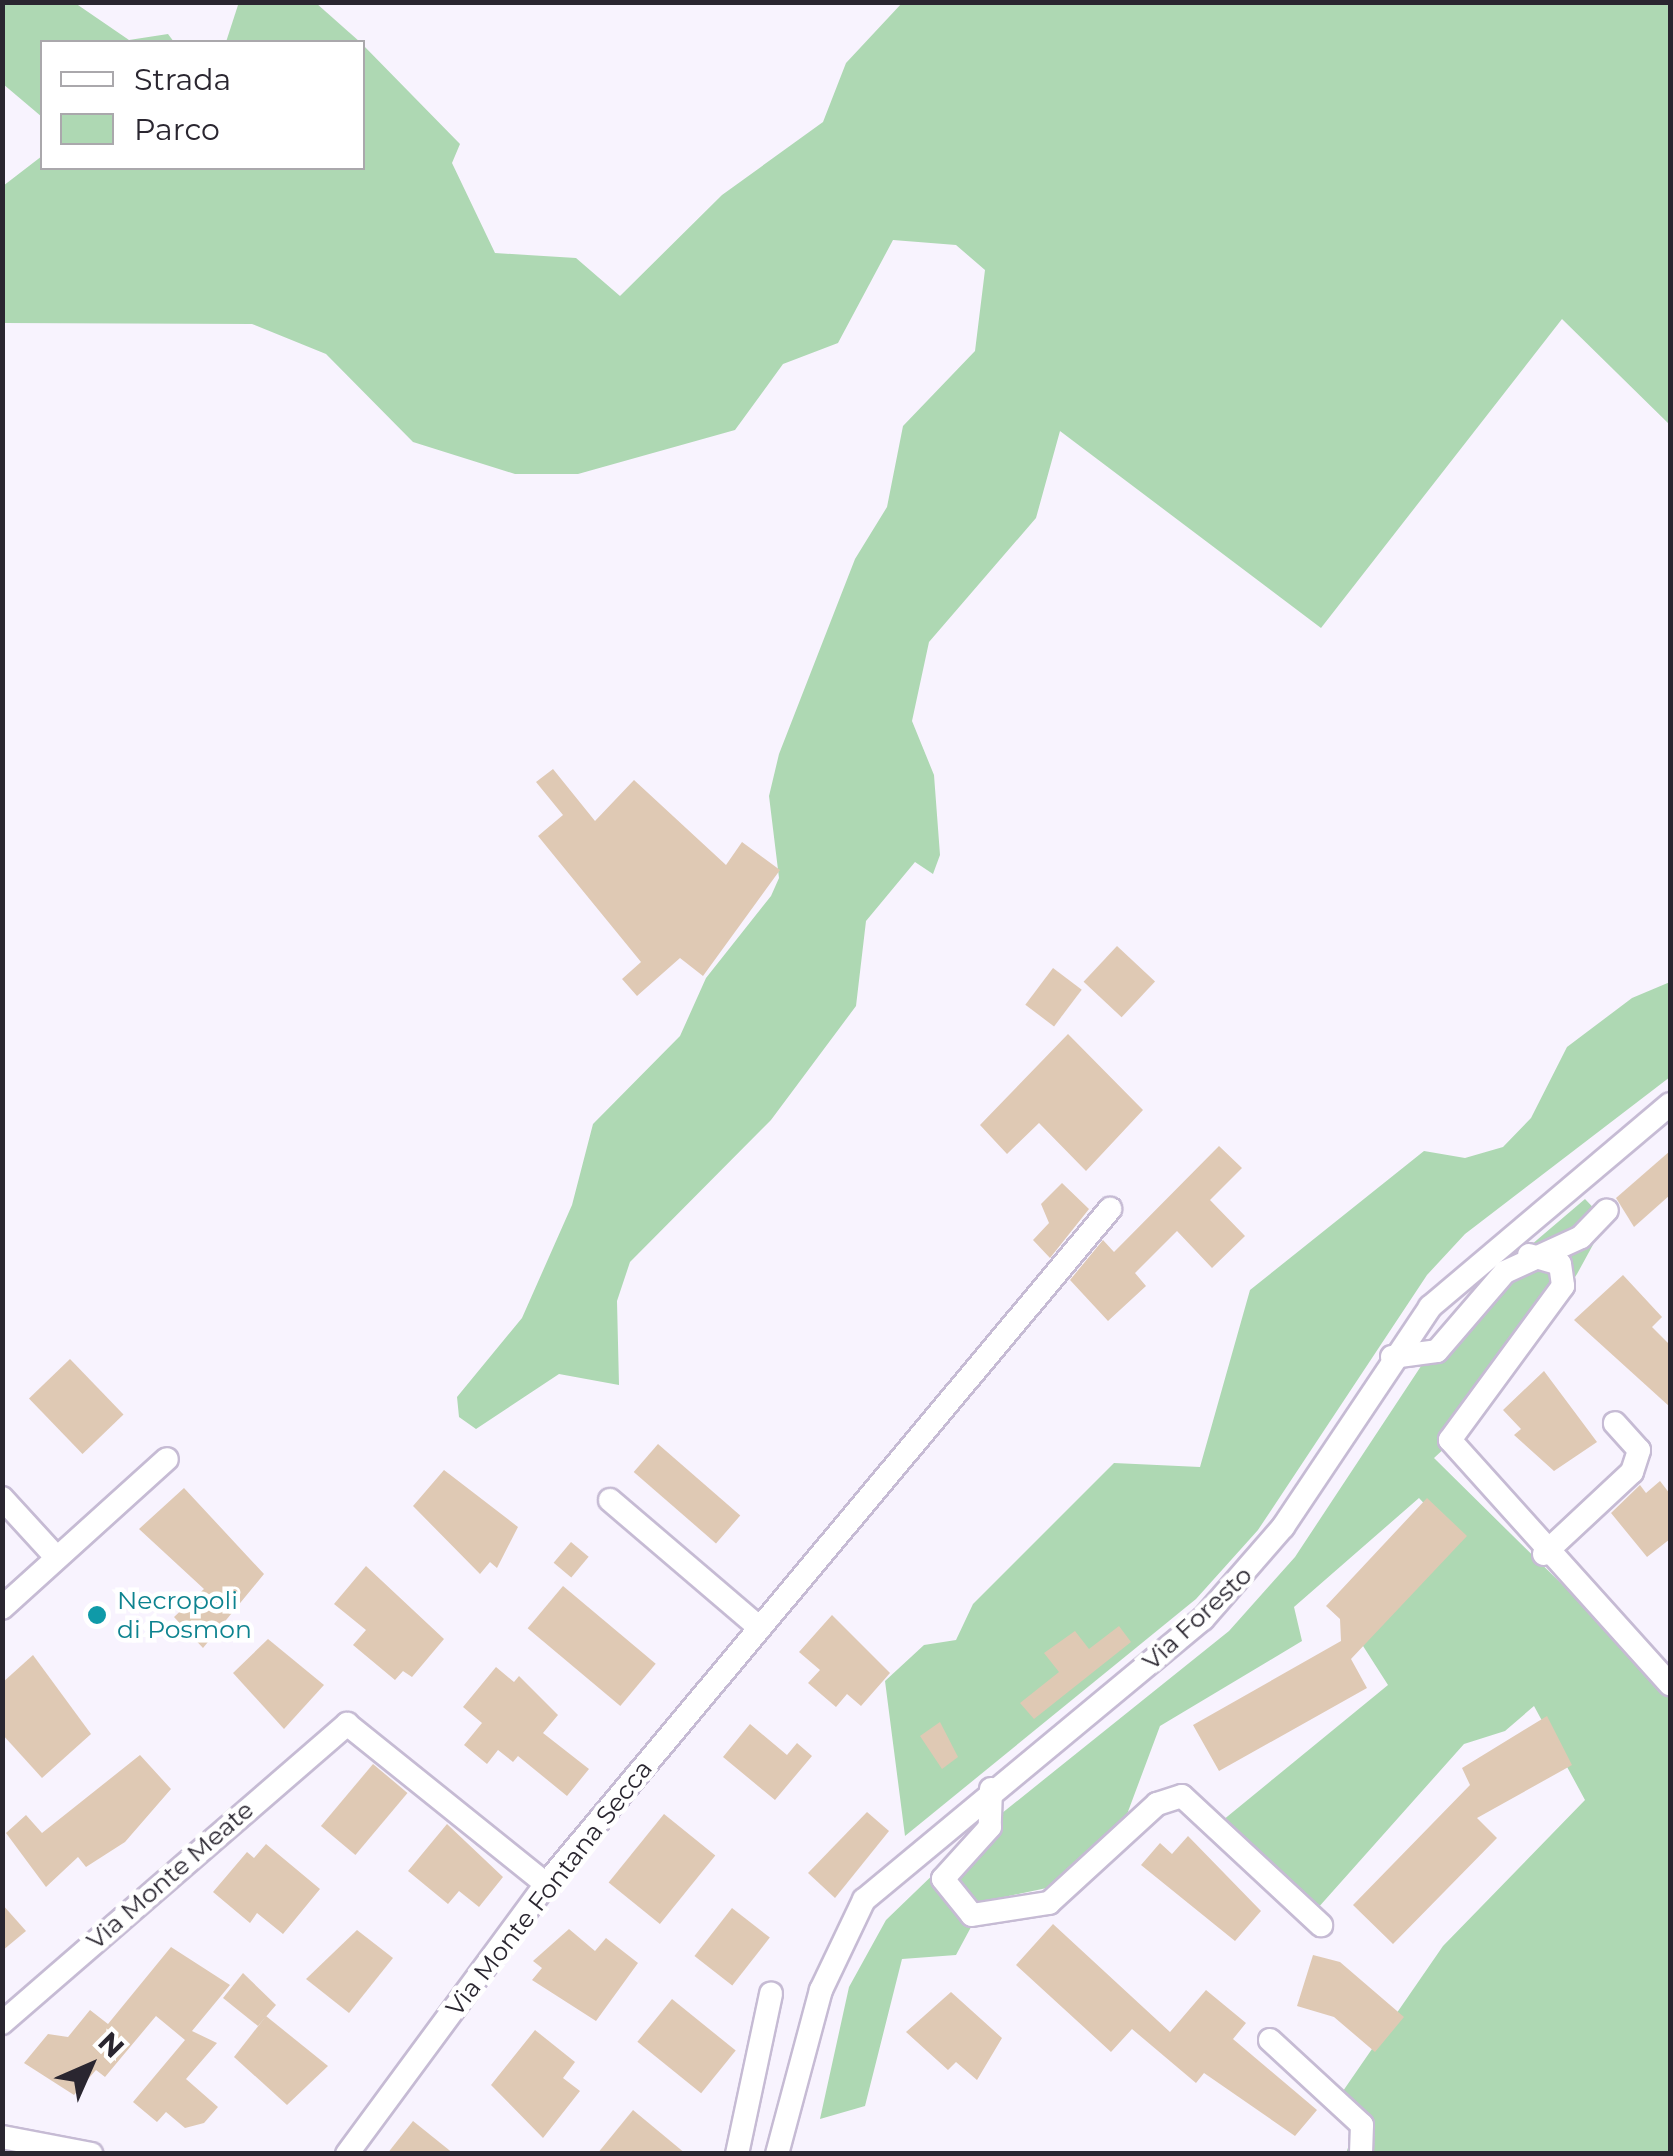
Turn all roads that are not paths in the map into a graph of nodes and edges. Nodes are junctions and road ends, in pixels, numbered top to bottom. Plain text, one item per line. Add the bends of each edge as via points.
1 (1670, 1104) edge
2 (1110, 1209) dead end
3 (1606, 1210) dead end
4 (1529, 1255) junction
5 (1392, 1357) junction
6 (1615, 1423) dead end
7 (167, 1459) dead end
8 (2, 1498) edge
9 (610, 1500) dead end
10 (1544, 1554) junction
11 (58, 1558) junction
12 (2, 1608) edge
13 (760, 1628) junction
14 (1670, 1684) edge
15 (991, 1789) junction
16 (546, 1884) junction
17 (1321, 1925) dead end
18 (771, 1994) dead end
19 (2, 2023) edge
20 (1270, 2040) dead end
21 (2, 2137) edge
22 (91, 2154) edge
23 (347, 2154) edge
24 (737, 2154) edge
25 (777, 2154) edge
26 (1361, 2154) edge

1 - 5 street, Via Foresto via 1486,1251
2 - 13 street, Via Monte Fontana Secca
3 - 4 street via 1581,1237
4 - 5 street via 1437,1351
4 - 10 street via 1560,1264 1563,1286 1450,1440
5 - 15 street, Via Foresto via 1243,1578
6 - 10 street via 1639,1450 1632,1472
7 - 11 street
8 - 11 street
9 - 13 street
10 - 14 street
11 - 12 street
13 - 16 street, Via Monte Fontana Secca
15 - 17 street via 990,1827 943,1879 972,1915 1049,1903 1158,1804 1182,1796
15 - 25 street, Via Foresto via 910,1854 847,1922
16 - 19 street, Via Monte Meate via 360,1728 337,1728
16 - 23 street, Via Monte Fontana Secca
18 - 24 street
20 - 26 street via 1362,2125
21 - 22 street

